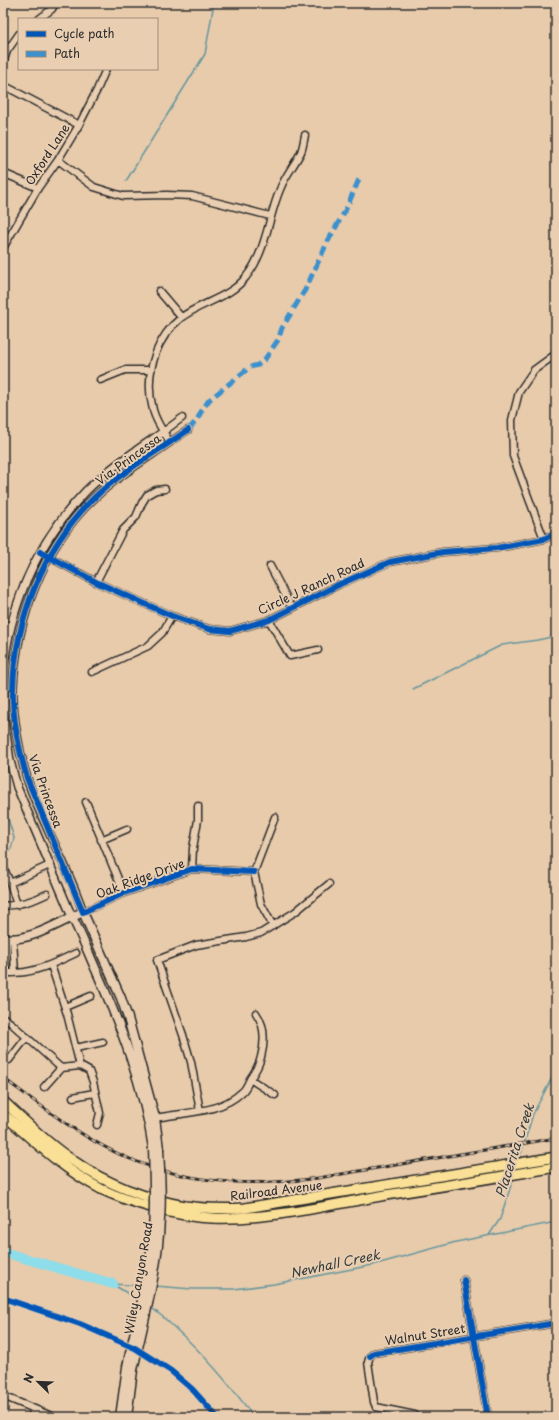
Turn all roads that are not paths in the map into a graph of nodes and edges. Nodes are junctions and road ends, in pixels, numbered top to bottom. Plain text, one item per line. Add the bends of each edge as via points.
1 (55, 3) edge
2 (39, 18) edge
3 (18, 35) edge
4 (3, 63) edge
5 (106, 70) edge
6 (3, 84) edge
7 (79, 125) junction
8 (305, 135) dead end
9 (58, 160) junction
10 (3, 173) edge
11 (38, 188) junction
12 (270, 216) junction
13 (3, 248) edge
14 (160, 291) dead end
15 (181, 317) junction
16 (556, 354) edge
17 (151, 370) junction
18 (100, 380) dead end
19 (182, 418) dead end
20 (188, 430) dead end
21 (163, 432) junction
22 (170, 442) junction
23 (165, 489) dead end
24 (556, 533) edge
25 (544, 539) junction
26 (40, 552) junction
27 (50, 557) junction
28 (270, 566) dead end
29 (96, 582) junction
30 (292, 608) junction
31 (172, 616) junction
32 (269, 620) junction
33 (4, 649) edge
34 (318, 650) dead end
35 (17, 651) junction
36 (92, 672) dead end
37 (3, 673) edge
38 (3, 712) edge
39 (86, 802) dead end
40 (198, 806) dead end
41 (274, 817) dead end
42 (127, 829) dead end
43 (101, 840) junction
44 (50, 864) junction
45 (3, 866) edge
46 (192, 869) junction
47 (254, 872) junction
48 (10, 882) junction
49 (329, 884) dead end
50 (124, 893) junction
51 (47, 894) dead end
52 (17, 905) junction
53 (3, 906) edge
54 (83, 912) junction
55 (72, 917) junction
56 (272, 926) junction
57 (7, 938) edge
58 (76, 953) dead end
59 (51, 965) junction
60 (5, 973) edge
61 (15, 973) junction
62 (91, 996) dead end
63 (65, 1007) junction
64 (256, 1013) dead end
65 (3, 1017) edge
66 (27, 1037) junction
67 (103, 1042) dead end
68 (76, 1048) junction
69 (9, 1060) dead end
70 (80, 1066) junction
71 (61, 1068) junction
72 (250, 1079) junction
73 (44, 1087) dead end
74 (94, 1093) junction
75 (275, 1095) dead end
76 (73, 1097) dead end
77 (3, 1101) edge
78 (200, 1111) junction
79 (3, 1114) edge
80 (152, 1121) junction
81 (97, 1125) dead end
82 (556, 1157) edge
83 (556, 1167) edge
84 (464, 1280) dead end
85 (556, 1323) edge
86 (474, 1337) junction
87 (130, 1368) junction
88 (3, 1396) edge
89 (34, 1409) junction
90 (415, 1415) dead end
91 (32, 1417) edge
92 (54, 1417) edge
93 (120, 1417) edge
94 (127, 1417) edge
95 (488, 1417) edge

1 - 2 street
3 - 4 street via 7,51
5 - 7 street, Oxford Lane
6 - 7 street
7 - 9 street, Oxford Lane
8 - 12 street via 301,152 281,186
9 - 11 street, Oxford Lane
9 - 12 street via 94,187 123,196 192,196
10 - 11 street
11 - 13 street, Oxford Lane
12 - 15 street via 262,251 246,277 231,292
14 - 15 street
15 - 17 street via 160,343
16 - 25 street via 534,370 519,392 512,420 513,456
17 - 18 street via 125,370
17 - 21 street via 149,381 153,412
19 - 21 street, Via Princessa
20 - 22 street, Via Princessa
21 - 22 street
21 - 26 street, Via Princessa via 116,465 87,490 72,506
22 - 27 street, Via Princessa via 123,474 94,498 77,517
23 - 29 street via 147,495 136,517 123,530
24 - 25 street, Circle J Ranch Road
25 - 30 street, Circle J Ranch Road via 497,548 443,552 390,562
26 - 27 street, Circle J Ranch Road
26 - 33 street, Via Princessa via 22,590
27 - 29 street, Circle J Ranch Road
27 - 35 street, Via Princessa via 22,622
28 - 30 street
29 - 31 street, Circle J Ranch Road
30 - 32 street, Circle J Ranch Road
31 - 32 street, Circle J Ranch Road via 209,629 230,631
31 - 36 street via 162,633 148,646
32 - 34 street via 290,656
33 - 35 street
33 - 37 street, Via Princessa
35 - 54 street, Via Princessa via 13,689 21,758 35,800
38 - 44 street, Via Princessa via 10,761 17,786
39 - 43 street
40 - 46 street
41 - 47 street
42 - 43 street
43 - 50 street
44 - 48 street
44 - 55 street, Via Princessa
45 - 48 street
46 - 47 street, Oak Ridge Drive
46 - 50 street, Oak Ridge Drive
47 - 56 street via 261,904
48 - 52 street
49 - 56 street via 295,912
50 - 54 street, Oak Ridge Drive
51 - 52 street
52 - 53 street
54 - 55 main road, Oak Ridge Drive
54 - 80 main road, Via Princessa via 121,998 136,1045
55 - 57 main road, Oak Ridge Drive via 23,938
55 - 80 main road, Via Princessa via 115,1014
56 - 78 street via 261,933 196,945 157,960 191,1062
57 - 60 street
57 - 61 street
58 - 59 street
59 - 61 street
59 - 63 street
60 - 61 street
62 - 63 street
63 - 68 street
64 - 72 street via 262,1022 263,1048 258,1067
65 - 66 street
66 - 69 street
66 - 71 street
67 - 68 street
68 - 70 street
70 - 71 street
70 - 74 street via 89,1071
71 - 73 street
72 - 75 street
72 - 78 street via 243,1091 232,1100 218,1107
74 - 76 street
74 - 81 street via 100,1113
77 - 82 main road, Railroad Avenue via 54,1147 88,1171 149,1197 185,1206 245,1208
78 - 80 street
79 - 83 main road, Railroad Avenue via 47,1153 101,1189 148,1206 211,1218 294,1211
80 - 87 main road, Wiley Canyon Road, bridge via 156,1148 153,1231
84 - 86 street
85 - 86 street, Walnut Street
86 - 90 street, Walnut Street via 374,1353 370,1356 368,1362 376,1407
86 - 95 street
87 - 93 main road, Wiley Canyon Road
87 - 94 main road, Wiley Canyon Road
88 - 89 street
89 - 91 street
89 - 92 street

